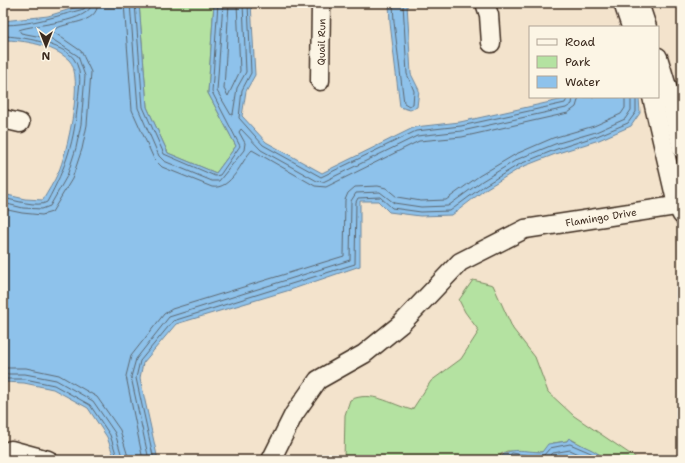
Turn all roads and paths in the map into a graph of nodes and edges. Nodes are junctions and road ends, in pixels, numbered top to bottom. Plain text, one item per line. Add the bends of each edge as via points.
1 (321, 3) edge
2 (485, 3) edge
3 (623, 3) edge
4 (639, 3) edge
5 (631, 26) edge
6 (647, 26) edge
7 (491, 43) dead end
8 (659, 64) edge
9 (320, 81) dead end
10 (663, 92) edge
11 (652, 98) edge
12 (3, 119) edge
13 (20, 123) dead end
14 (682, 149) edge
15 (680, 208) edge
16 (3, 452) edge
17 (48, 460) edge
18 (271, 460) edge

1 - 9 street, Quail Run
2 - 7 street via 489,15
3 - 5 street
4 - 6 street
8 - 10 street
10 - 14 street
11 - 15 street
12 - 13 street
15 - 18 street, Flamingo Drive via 525,229 460,262 401,324 364,354 318,380 294,414
16 - 17 street via 11,450

